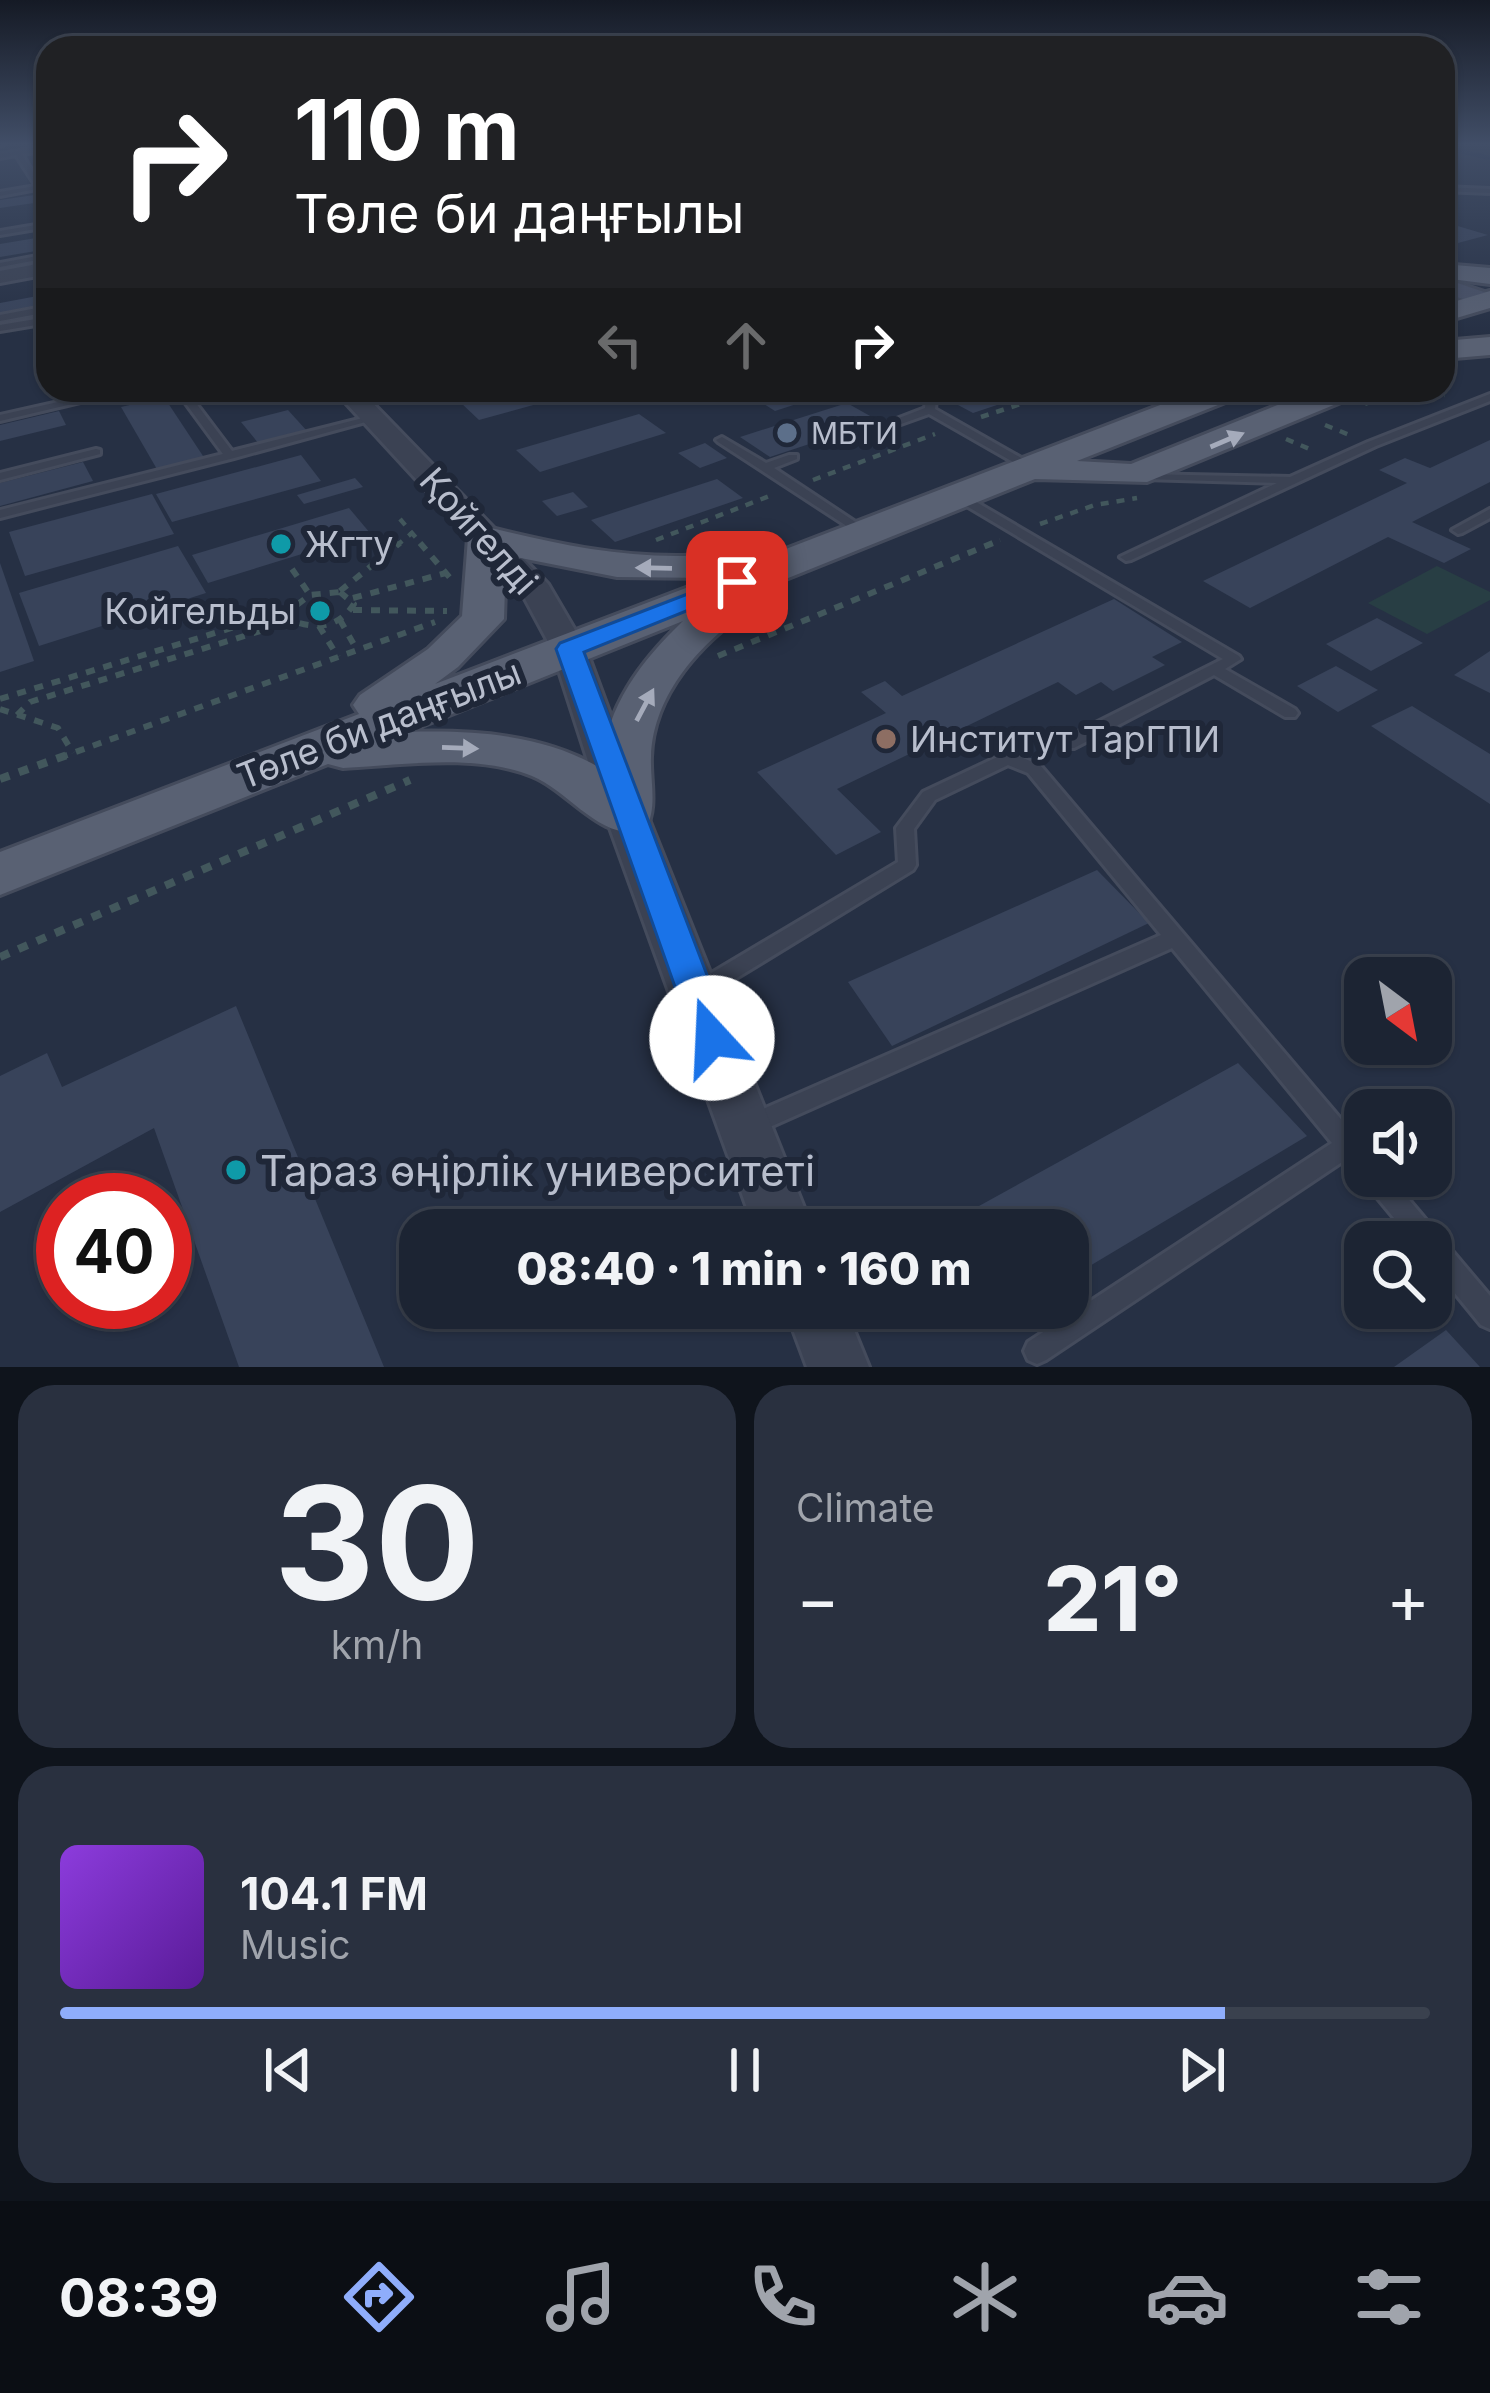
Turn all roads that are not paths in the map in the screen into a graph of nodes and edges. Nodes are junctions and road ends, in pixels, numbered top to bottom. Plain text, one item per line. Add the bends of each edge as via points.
1 (36, 227) edge
2 (0, 233) edge
3 (36, 258) edge
4 (0, 265) edge
5 (36, 270) edge
6 (0, 277) edge
7 (1455, 277) edge
8 (1455, 288) edge
9 (1489, 295) edge
10 (1455, 309) edge
11 (36, 311) edge
12 (0, 318) edge
13 (36, 322) edge
14 (0, 328) edge
15 (1490, 346) edge
16 (1455, 349) edge
17 (1490, 397) edge
18 (72, 402) edge
19 (190, 402) edge
20 (931, 402) edge
21 (1197, 402) edge
22 (1313, 402) edge
23 (361, 404) edge
24 (930, 410) junction
25 (0, 418) edge
26 (855, 437) dead end
27 (722, 440) dead end
28 (96, 452) dead end
29 (230, 456) junction
30 (793, 457) dead end
31 (764, 468) junction
32 (1033, 470) junction
33 (1135, 475) junction
34 (0, 477) edge
35 (1292, 480) junction
36 (959, 496) junction
37 (1490, 512) edge
38 (0, 514) edge
39 (1458, 530) dead end
40 (866, 533) junction
41 (487, 538) junction
42 (812, 554) junction
43 (1126, 556) dead end
44 (569, 649) junction
45 (1214, 669) junction
46 (1290, 712) dead end
47 (1068, 744) dead end
48 (301, 754) junction
49 (628, 818) junction
50 (0, 874) edge
51 (1175, 938) junction
52 (695, 993) junction
53 (744, 1127) junction
54 (1344, 1140) edge
55 (1344, 1148) edge
56 (1391, 1197) edge
57 (776, 1209) edge
58 (1411, 1221) edge
59 (1452, 1270) edge
60 (1490, 1316) edge
61 (823, 1329) edge
62 (1037, 1351) dead end
63 (838, 1367) edge

1 - 2 lane
3 - 4 lane
5 - 6 street
7 - 9 main road
8 - 9 main road
9 - 10 main road
11 - 12 lane
13 - 14 lane
15 - 16 main road
17 - 35 lane
18 - 25 lane
19 - 29 lane
20 - 24 lane
21 - 32 main road, Төле би даңғылы
33 -> 22 main road
23 - 29 lane
23 - 41 street, Қойгелді
24 - 26 lane
24 - 32 lane
27 - 31 lane
28 - 34 lane
29 - 38 lane
30 - 31 lane
31 - 40 lane
32 - 33 main road
32 - 36 main road, Төле би даңғылы
33 - 35 lane
35 - 43 lane
36 - 40 main road, Төле би даңғылы
36 - 45 lane via 1234,658
37 - 39 lane
40 - 42 main road, Төле би даңғылы
42 -> 41 main road via 662,569 589,565
41 - 44 street, Қойгелді via 537,591
41 - 48 main road via 482,619 469,636
42 - 44 main road, Төле би даңғылы
49 -> 42 main road via 627,745 682,641
44 - 48 main road, Төле би даңғылы
44 - 49 street, Қойгелді
45 - 46 lane
45 - 47 lane
48 -> 49 main road via 433,747 529,757 576,777
48 - 50 main road, Төле би даңғылы
49 - 52 street, Қойгелді
51 - 52 lane via 1034,769 1008,758 929,796 905,828 907,865
51 - 53 lane
51 - 54 lane
52 - 53 street, Қойгелді
53 - 57 street, Қойгелді
55 - 62 lane
56 - 58 lane
59 - 60 lane
61 - 63 street

